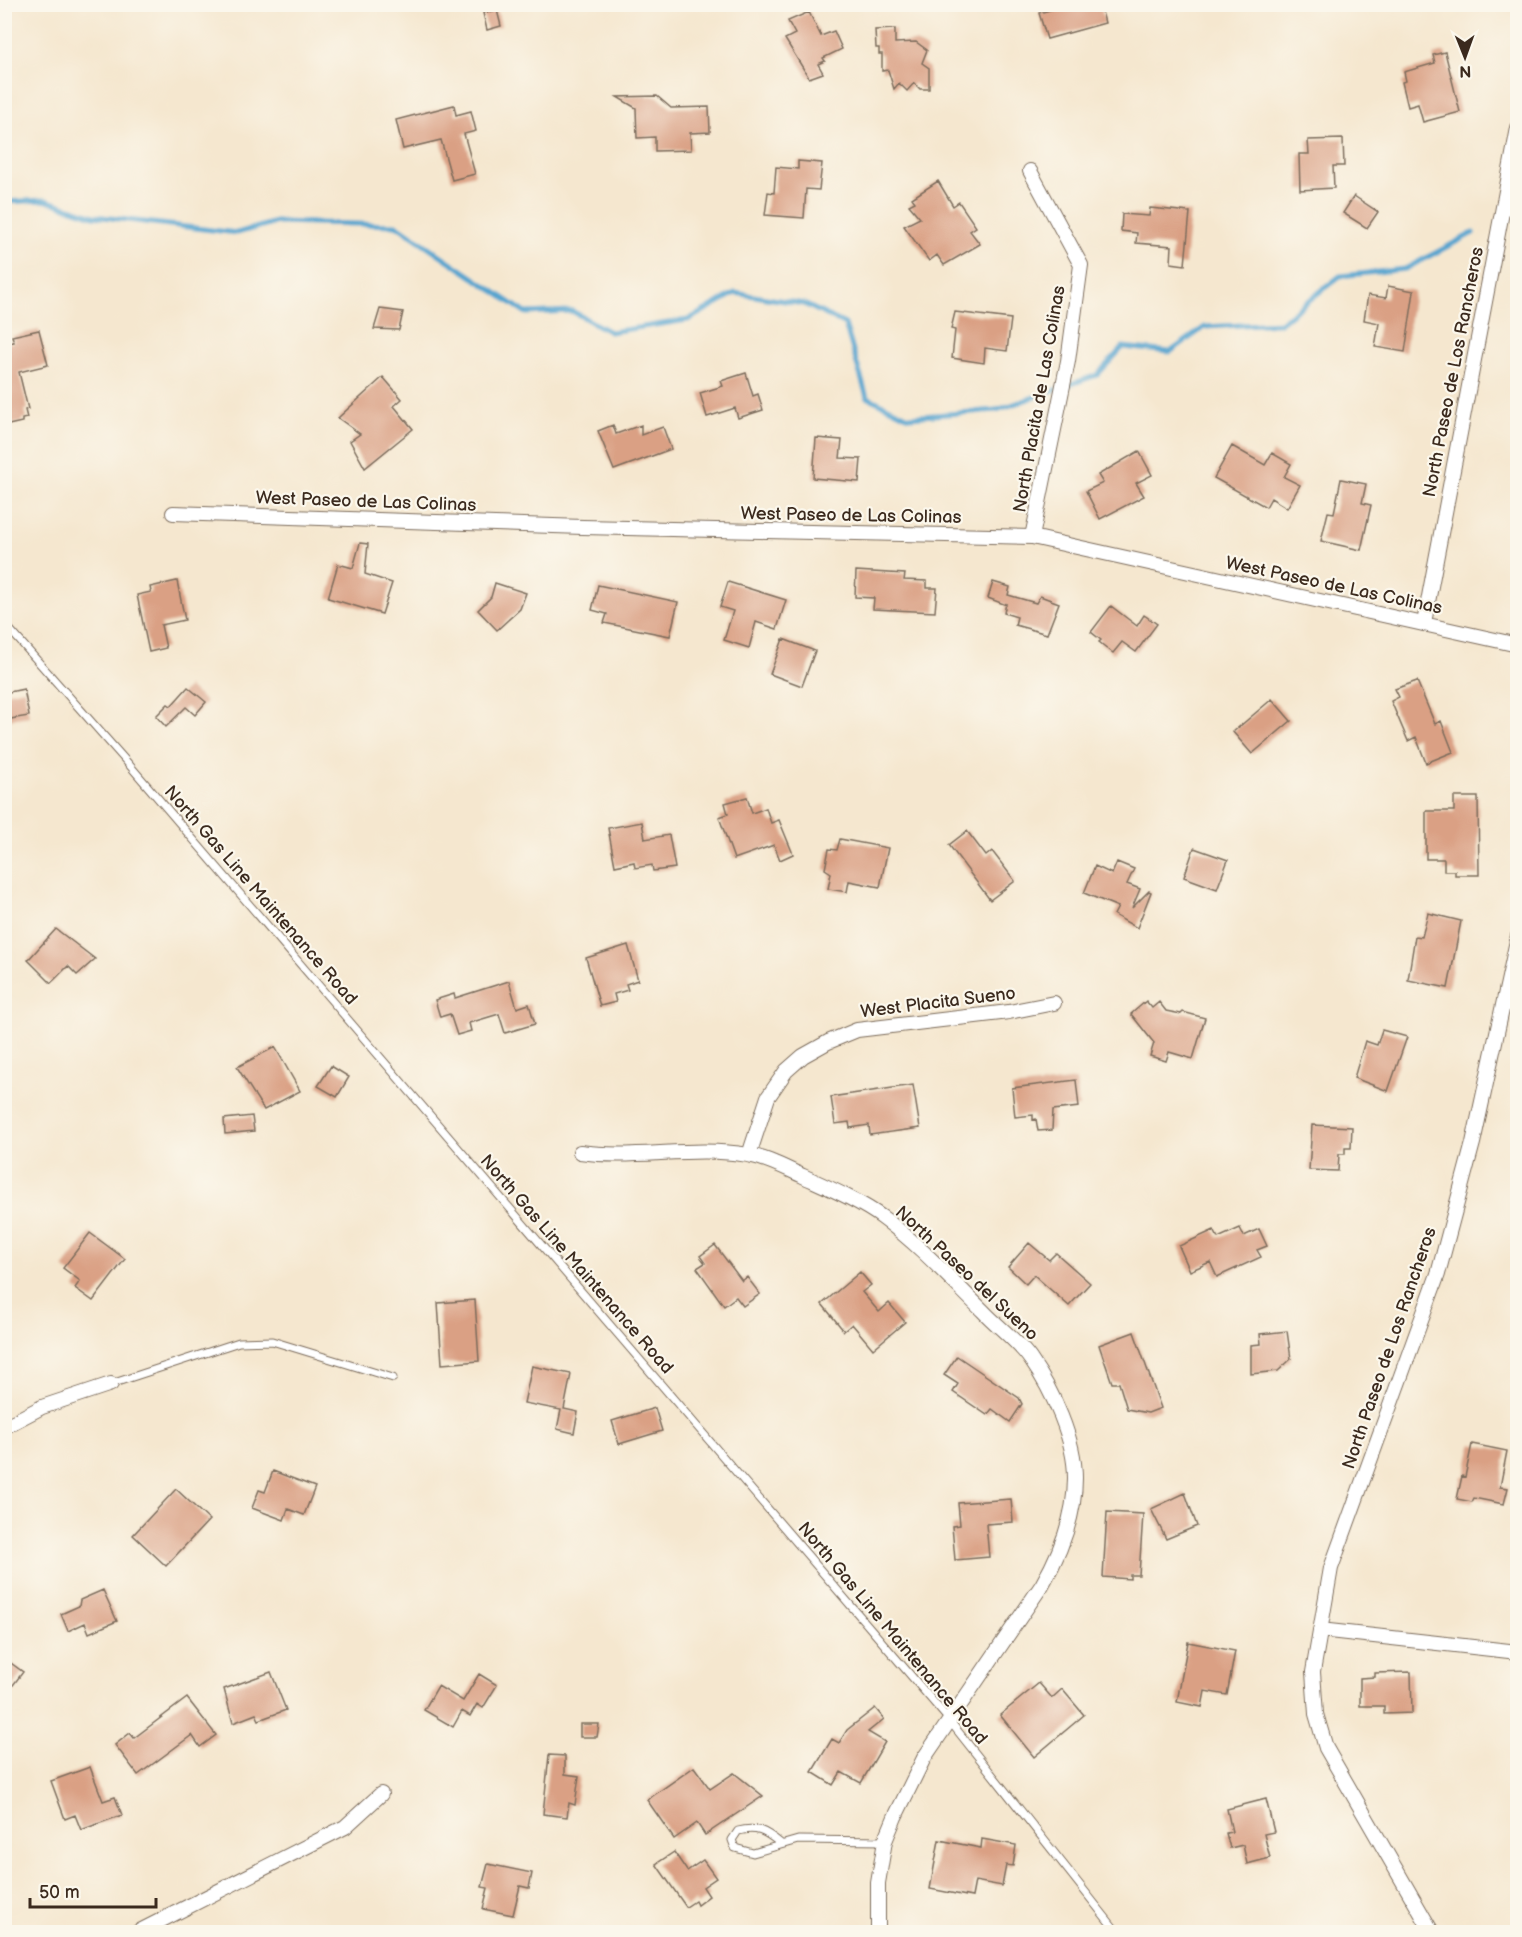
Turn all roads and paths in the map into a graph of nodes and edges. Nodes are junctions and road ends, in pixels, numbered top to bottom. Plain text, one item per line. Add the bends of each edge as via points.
1 (1518, 128) edge
2 (1030, 171) dead end
3 (1503, 202) junction
4 (1518, 204) edge
5 (173, 513) dead end
6 (1032, 537) junction
7 (4, 623) edge
8 (1424, 623) junction
9 (1518, 645) edge
10 (1518, 936) edge
11 (1054, 1003) dead end
12 (580, 1152) dead end
13 (749, 1155) junction
14 (393, 1378) dead end
15 (111, 1384) joint
16 (4, 1427) edge
17 (1320, 1630) junction
18 (1518, 1652) edge
19 (949, 1720) junction
20 (381, 1794) dead end
21 (885, 1841) junction
22 (780, 1843) junction
23 (138, 1932) edge
24 (878, 1932) edge
25 (1118, 1932) edge
26 (1432, 1932) edge

1 - 3 street, North Paseo de Los Rancheros
2 - 6 street, North Placita de Las Colinas via 1082,265 1068,361
3 - 4 street
3 - 8 street, North Paseo de Los Rancheros
5 - 6 street, West Paseo de Las Colinas
6 - 8 street, West Paseo de Las Colinas
7 - 19 lane, North Gas Line Maintenance Road
8 - 9 street, West Paseo de Las Colinas
10 - 17 street, North Paseo de Los Rancheros via 1473,1143 1437,1274 1331,1568
11 - 13 street, West Placita Sueno via 857,1030 828,1042 786,1071 768,1097
12 - 13 street, North Paseo del Sueno
13 - 19 street, North Paseo del Sueno via 818,1183 883,1217 1030,1358 1055,1400 1075,1476 1069,1526 1042,1585
14 - 15 lane via 272,1341 240,1342
15 - 16 street via 42,1407
17 - 18 street
17 - 26 street, North Paseo de Los Rancheros via 1313,1672 1316,1714 1326,1748
19 - 21 street, North Paseo del Sueno via 924,1758
19 - 25 lane, North Gas Line Maintenance Road
20 - 23 street via 345,1827
21 - 22 lane
21 - 24 street, North Paseo del Sueno via 878,1883
22 - 22 lane via 753,1853 735,1848 732,1840 738,1831 749,1828 765,1830

